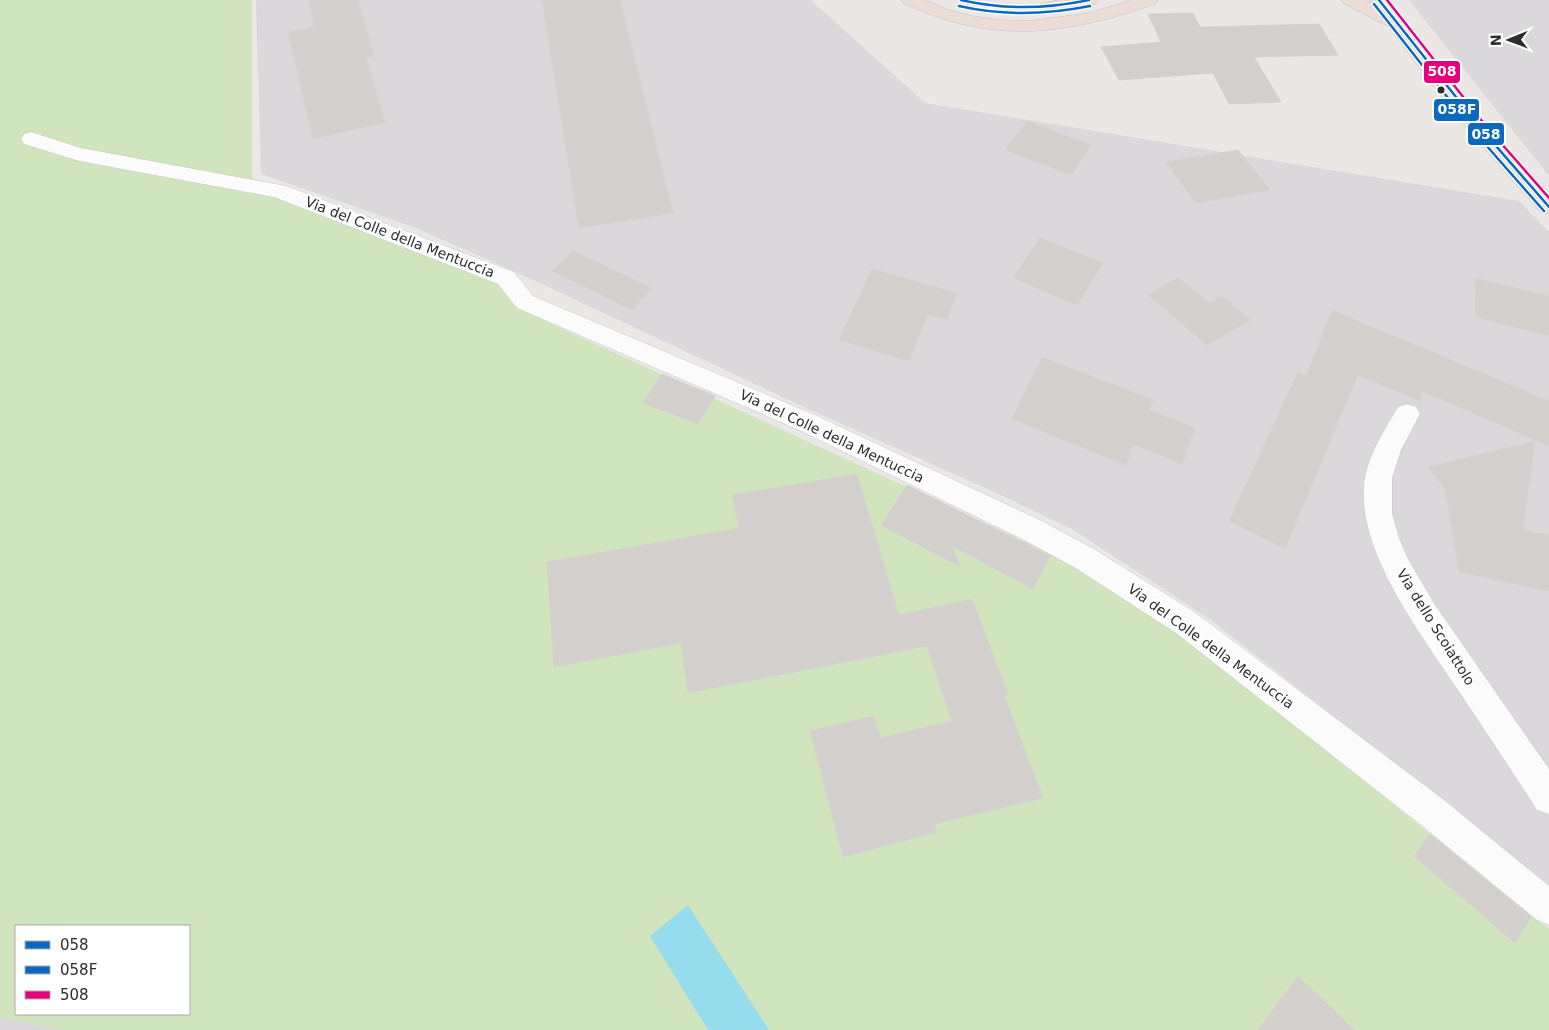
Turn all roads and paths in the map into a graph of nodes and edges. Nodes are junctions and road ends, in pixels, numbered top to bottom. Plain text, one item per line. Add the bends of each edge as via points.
1 (911, 0) edge
2 (961, 0) edge
3 (1089, 0) edge
4 (1149, 0) edge
5 (1351, 0) edge
6 (1379, 0) edge
7 (1399, 25) junction
8 (31, 139) dead end
9 (1549, 207) edge
10 (1407, 414) dead end
11 (1549, 798) edge
12 (1549, 908) edge

1 - 4 highway via 965,20 1027,27 1096,18
2 - 3 highway via 988,7 1022,9 1064,6
5 - 7 highway
6 - 7 main road
7 - 9 main road via 1463,109
8 - 12 street, Via del Colle della Mentuccia via 79,154 278,191 506,278 525,302 808,423 1030,529 1124,582 1186,624 1432,812
10 - 11 street, Via dello Scoiattolo via 1386,452 1378,475 1378,505 1391,553 1434,629

